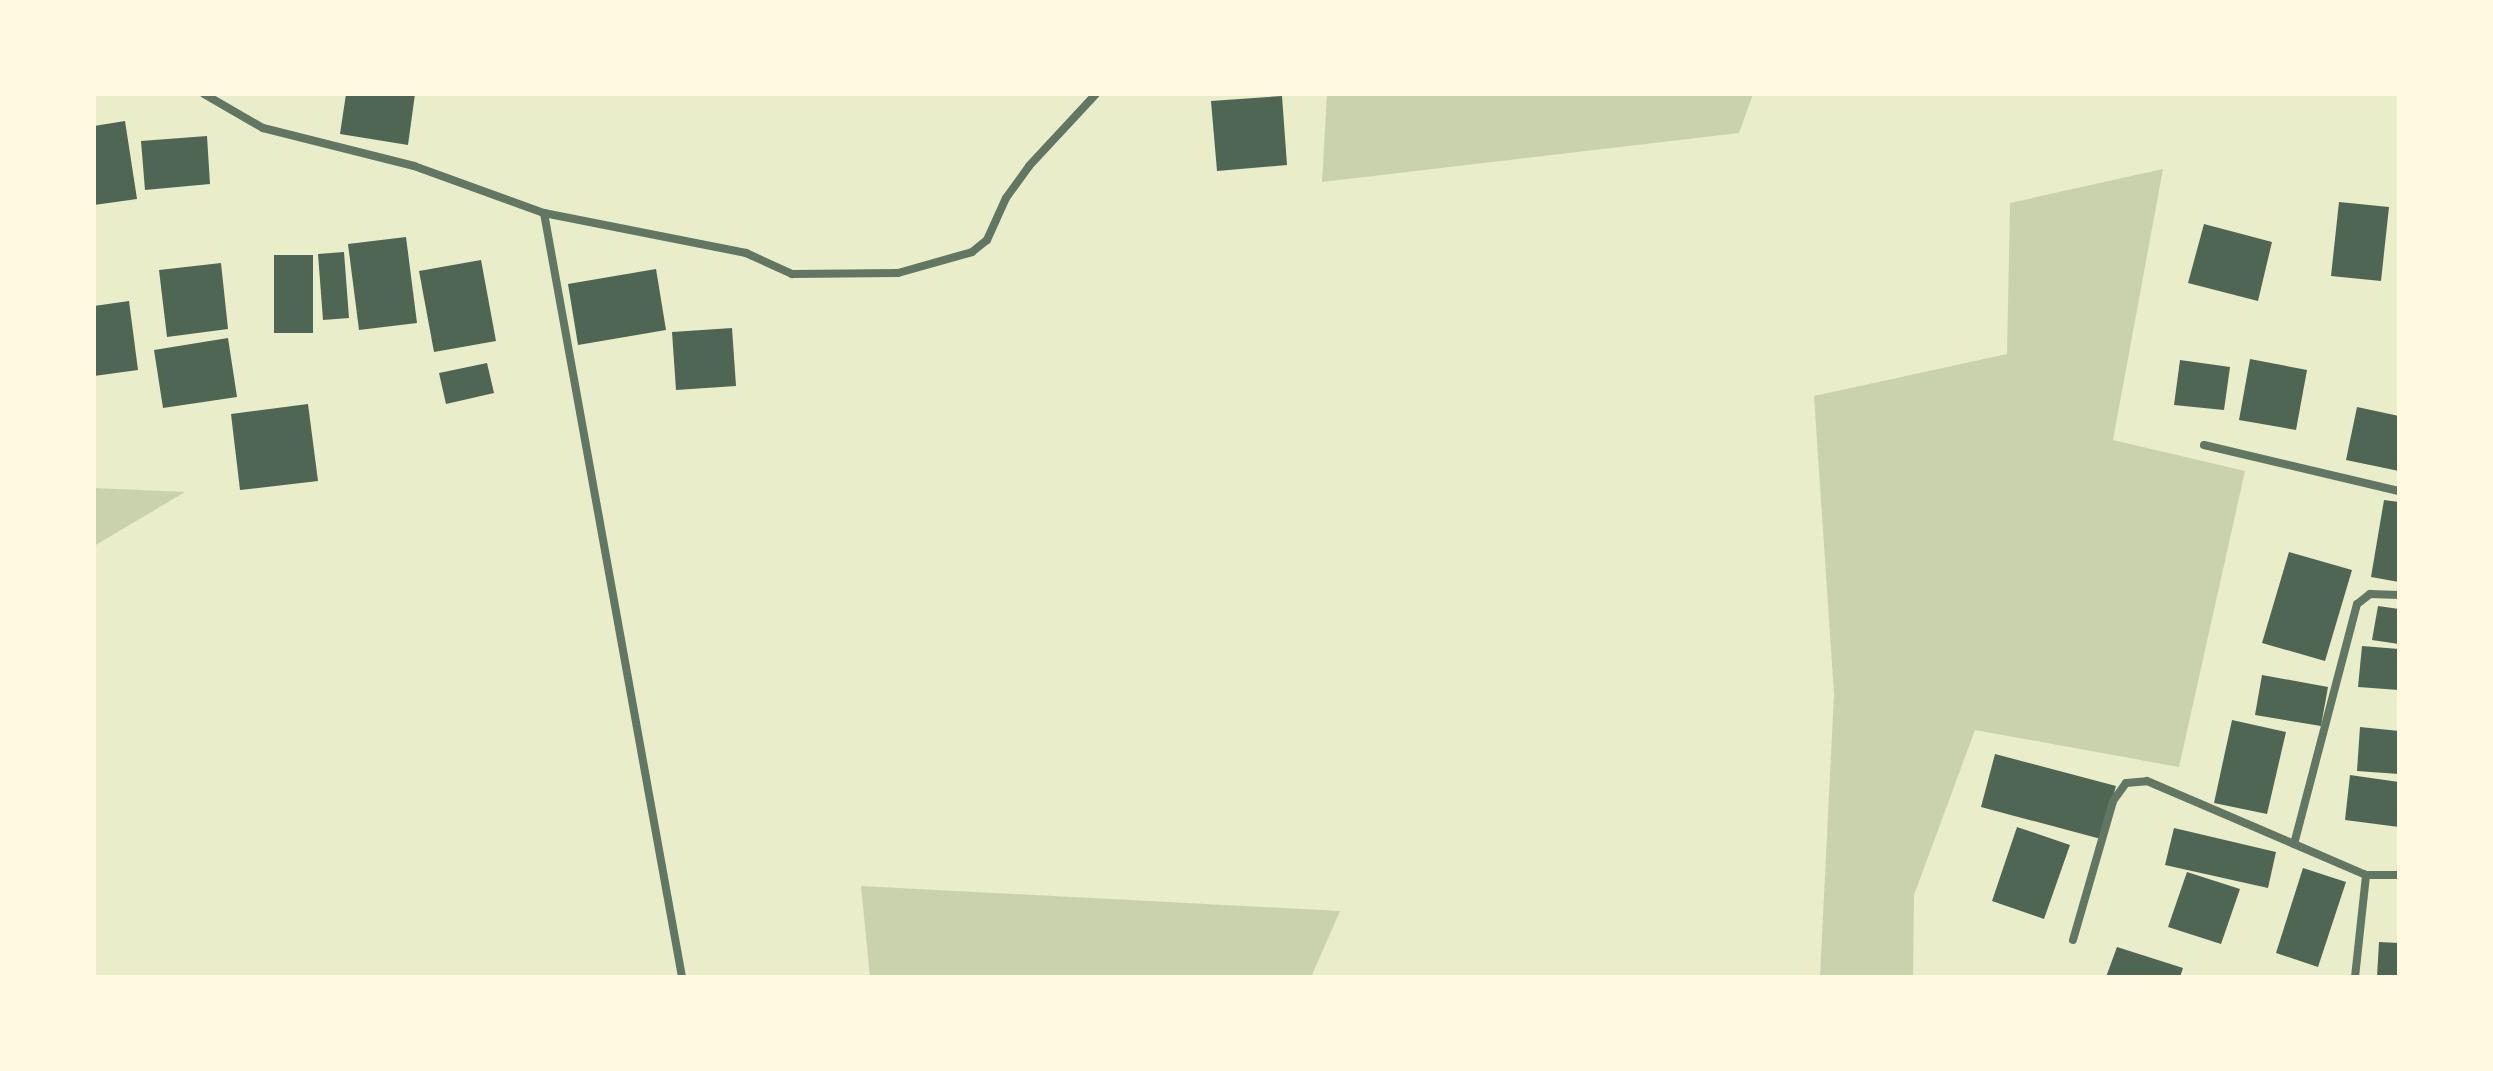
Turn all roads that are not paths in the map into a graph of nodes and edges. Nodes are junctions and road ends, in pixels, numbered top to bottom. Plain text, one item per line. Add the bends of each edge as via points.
1 (204, 94) edge
2 (1096, 94) edge
3 (544, 213) junction
4 (2204, 445) dead end
5 (2399, 491) edge
6 (2399, 595) edge
7 (2294, 844) junction
8 (2366, 875) junction
9 (2399, 875) edge
10 (2073, 940) dead end
11 (682, 977) edge
12 (2355, 977) edge

1 - 3 street via 263,128 414,166
2 - 3 street via 1021,177 987,240 972,252 898,273 792,274 746,253
3 - 11 street
4 - 5 street
6 - 7 street via 2370,594 2357,604
7 - 8 street
7 - 10 street via 2147,781 2126,783 2113,801
8 - 9 street
8 - 12 street

